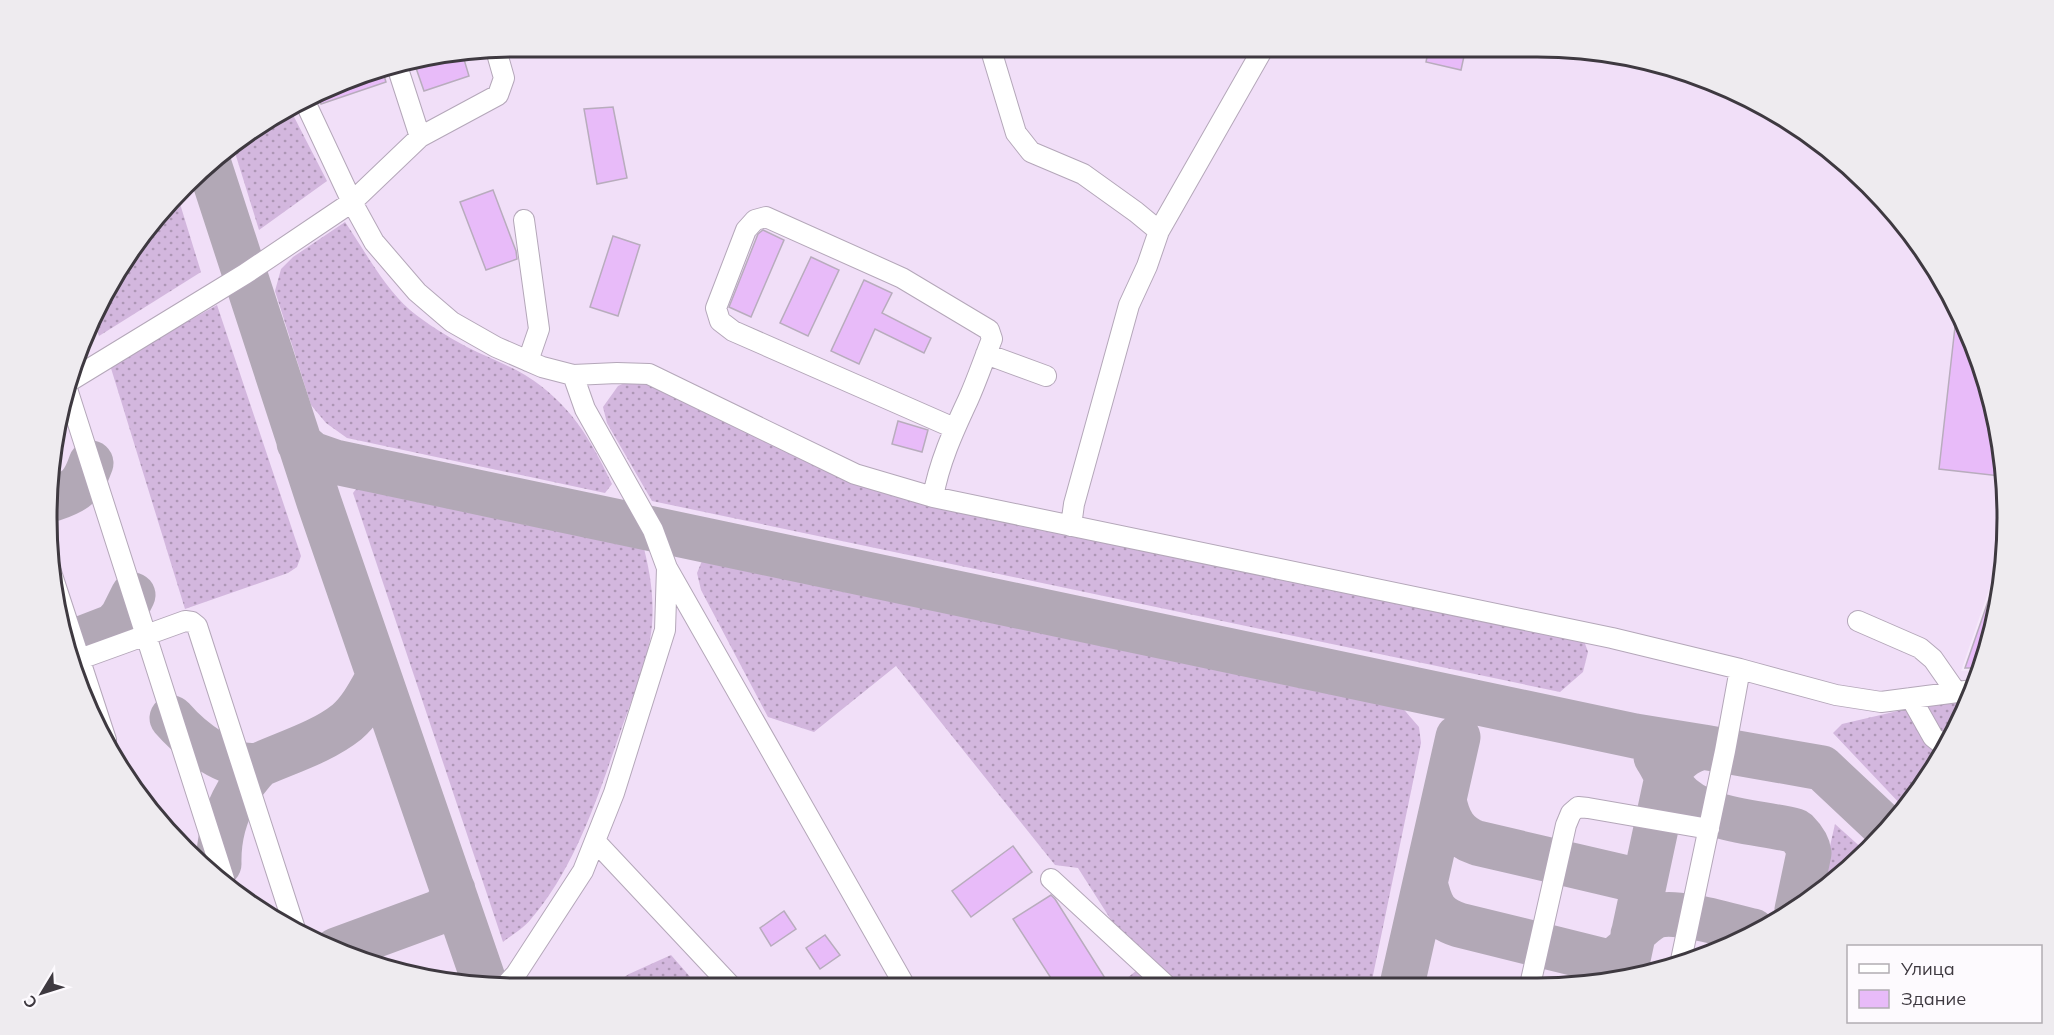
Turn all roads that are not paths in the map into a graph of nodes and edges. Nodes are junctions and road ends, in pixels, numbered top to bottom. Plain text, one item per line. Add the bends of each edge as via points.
1 (993, 57) edge
2 (1258, 57) edge
3 (498, 58) edge
4 (399, 73) edge
5 (308, 108) edge
6 (420, 137) junction
7 (352, 202) junction
8 (524, 220) dead end
9 (1159, 231) junction
10 (986, 354) junction
11 (528, 361) junction
12 (79, 375) edge
13 (573, 375) junction
14 (1046, 376) dead end
15 (72, 404) edge
16 (954, 428) junction
17 (933, 497) junction
18 (1071, 526) junction
19 (667, 568) junction
20 (1858, 621) dead end
21 (146, 635) junction
22 (75, 643) edge
23 (80, 659) junction
24 (1740, 669) junction
25 (87, 682) edge
26 (1964, 691) edge
27 (1911, 698) junction
28 (1939, 741) edge
29 (1709, 829) junction
30 (595, 841) junction
31 (221, 870) edge
32 (1051, 879) dead end
33 (292, 919) edge
34 (1682, 955) edge
35 (512, 978) edge
36 (724, 978) edge
37 (900, 978) edge
38 (1158, 978) edge
39 (1532, 978) edge

1 - 9 lane via 1016,133 1031,152 1083,174
2 - 9 lane
3 - 6 lane via 504,78 498,95
4 - 6 lane
5 - 7 lane
6 - 7 lane
7 - 11 lane via 374,242 417,292 452,322
7 - 12 lane via 245,274
8 - 11 lane via 539,328
9 - 18 lane via 1129,305
10 - 14 lane
10 - 16 lane
10 - 16 lane via 992,339 989,330 902,278 766,217 755,220 747,230 716,308 720,321 733,331
11 - 13 lane
13 - 17 lane via 649,374 855,474
13 - 19 lane via 585,409 653,530
15 - 21 lane
16 - 17 lane
17 - 18 lane
18 - 24 lane via 1612,638
19 - 30 lane via 665,630
19 - 37 lane
20 - 26 lane via 1920,648
21 - 23 lane
21 - 31 lane
21 - 33 lane via 185,621 196,626
22 - 23 lane
23 - 25 lane
24 - 27 lane via 1836,695 1881,702
24 - 29 lane
26 - 27 lane
27 - 28 lane
29 - 34 lane
29 - 39 lane via 1578,807 1566,825
30 - 35 lane via 583,871
30 - 36 lane
32 - 38 lane

